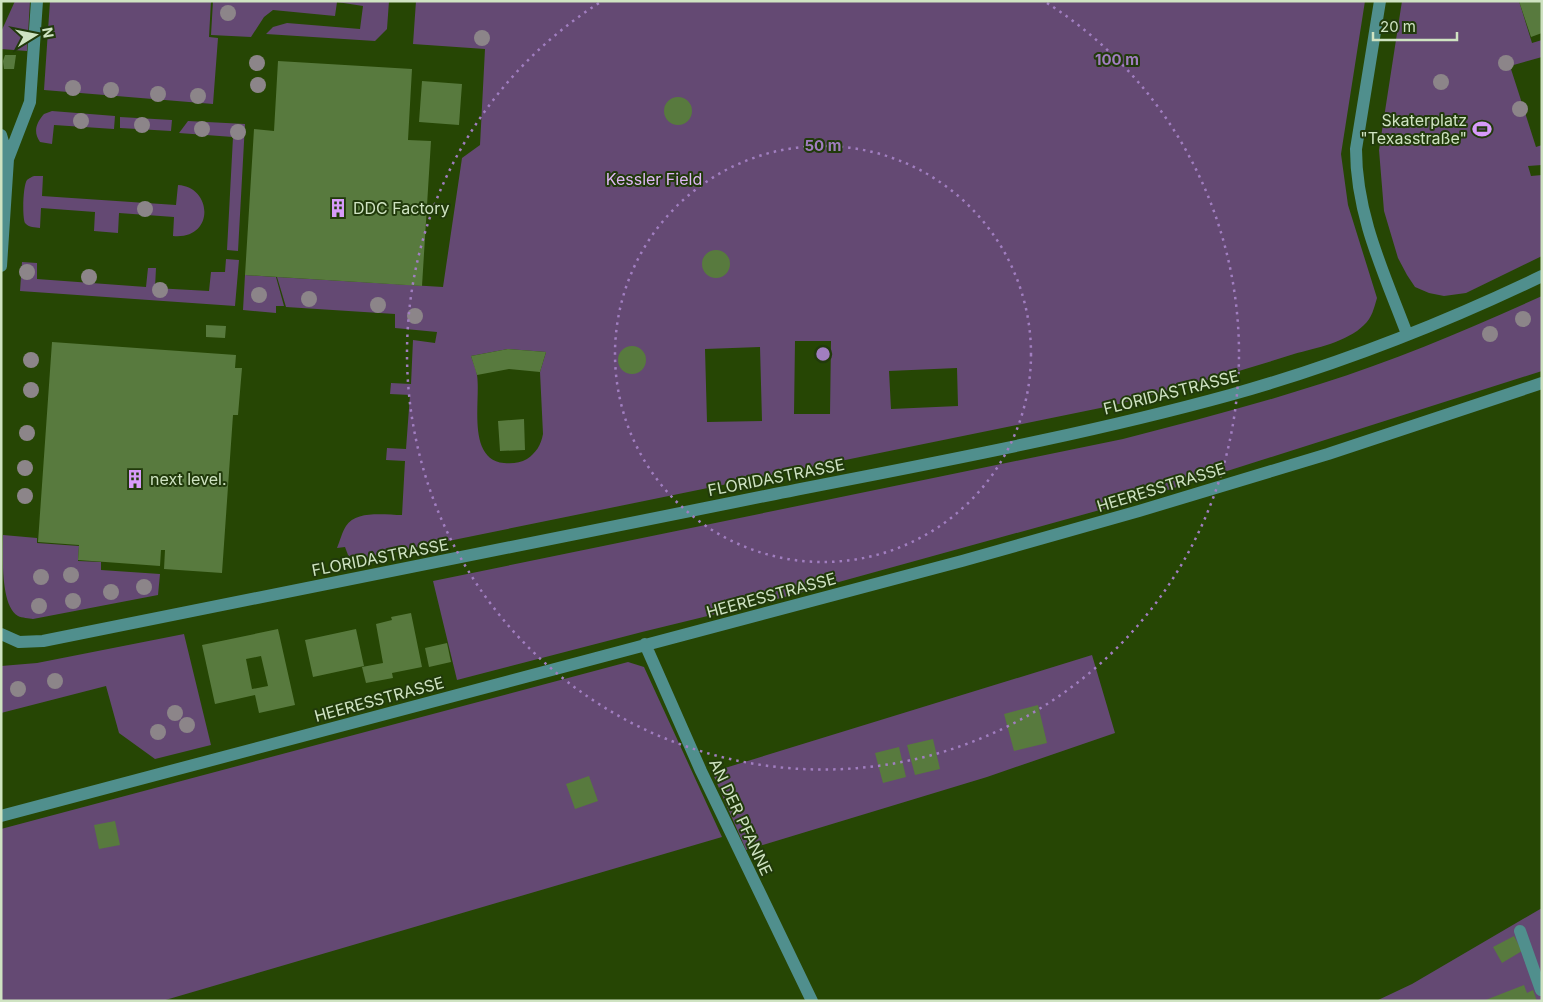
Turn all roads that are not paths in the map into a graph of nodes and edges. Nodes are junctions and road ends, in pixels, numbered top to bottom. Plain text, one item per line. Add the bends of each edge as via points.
1 (37, 1) edge
2 (1380, 1) edge
3 (1, 135) edge
4 (8, 159) junction
5 (1, 266) edge
6 (1542, 276) edge
7 (1407, 334) junction
8 (1542, 383) edge
9 (1, 634) edge
10 (645, 644) junction
11 (1, 816) edge
12 (1520, 931) dead end
13 (1541, 990) edge
14 (812, 1001) edge

1 - 4 street via 30,102
2 - 7 street via 1356,149 1356,173 1366,223
3 - 4 street
4 - 5 street
6 - 7 street, FLORIDASTRASSE via 1476,308
7 - 9 street, FLORIDASTRASSE via 1231,395 1121,422 43,641 19,642
8 - 10 street, HEERESSTRASSE via 1328,454 1139,511 952,564
10 - 11 street, HEERESSTRASSE
10 - 14 street, AN DER PFANNE via 701,771
12 - 13 street

